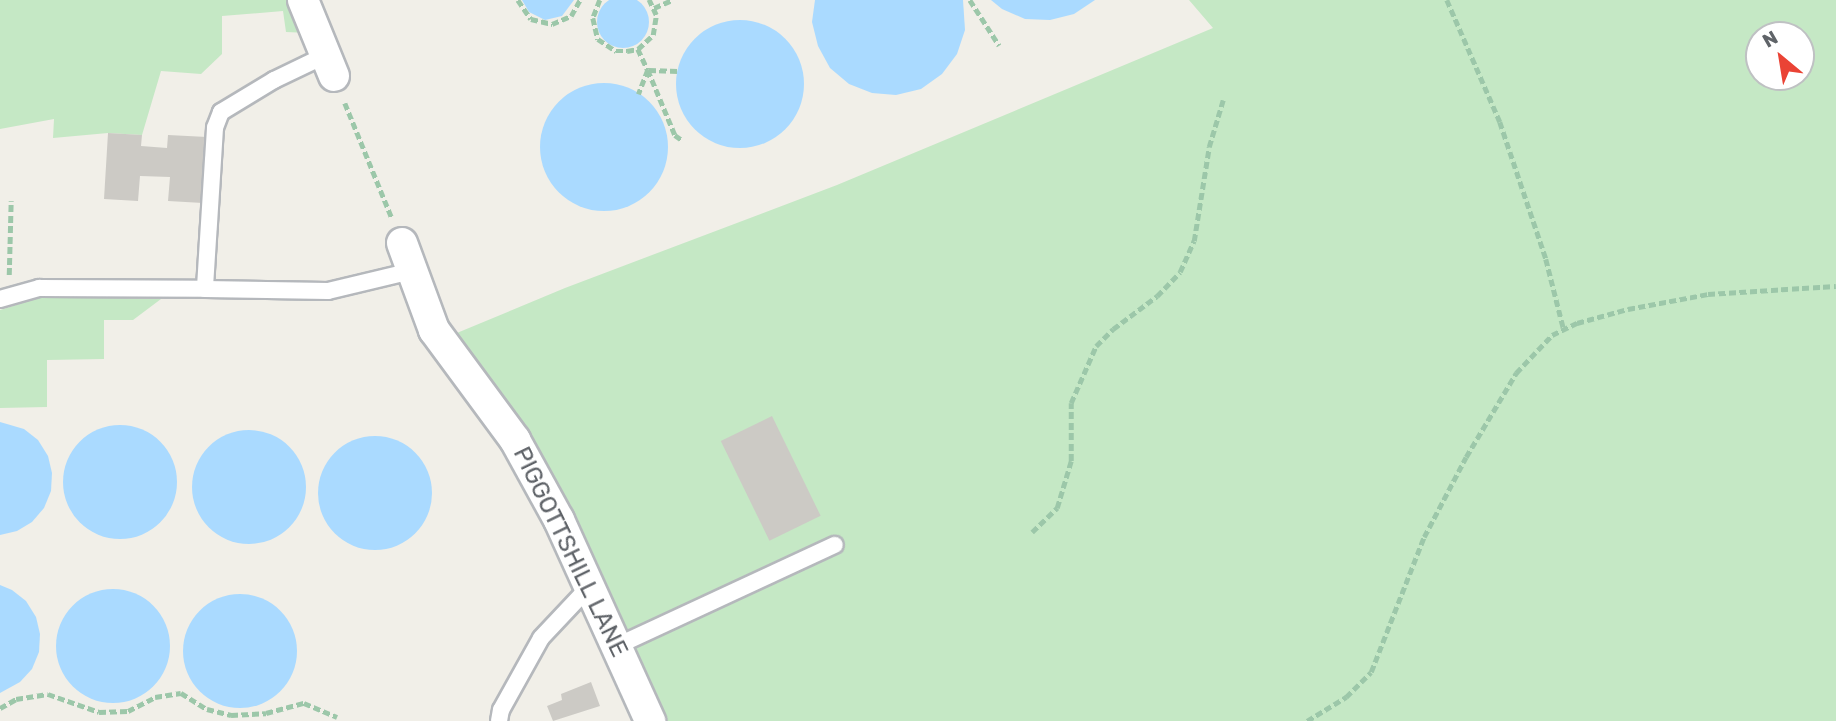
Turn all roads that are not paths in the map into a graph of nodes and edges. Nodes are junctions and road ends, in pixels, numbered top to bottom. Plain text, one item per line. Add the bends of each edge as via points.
1 (303, 0) edge
2 (330, 66) joint
3 (402, 243) road end
4 (412, 271) junction
5 (205, 289) junction
6 (4, 298) edge
7 (835, 545) dead end
8 (590, 586) junction
9 (617, 646) junction
10 (499, 721) edge
11 (650, 721) edge

1 - 2 street
2 - 5 lane via 274,80 221,112 215,128
3 - 4 street, PIGGOTTSHILL LANE
4 - 5 lane via 328,291
4 - 8 street, PIGGOTTSHILL LANE via 434,330 515,440
5 - 6 lane via 38,288
7 - 9 lane
8 - 9 street, PIGGOTTSHILL LANE
8 - 10 lane via 541,638
9 - 11 street, PIGGOTTSHILL LANE

